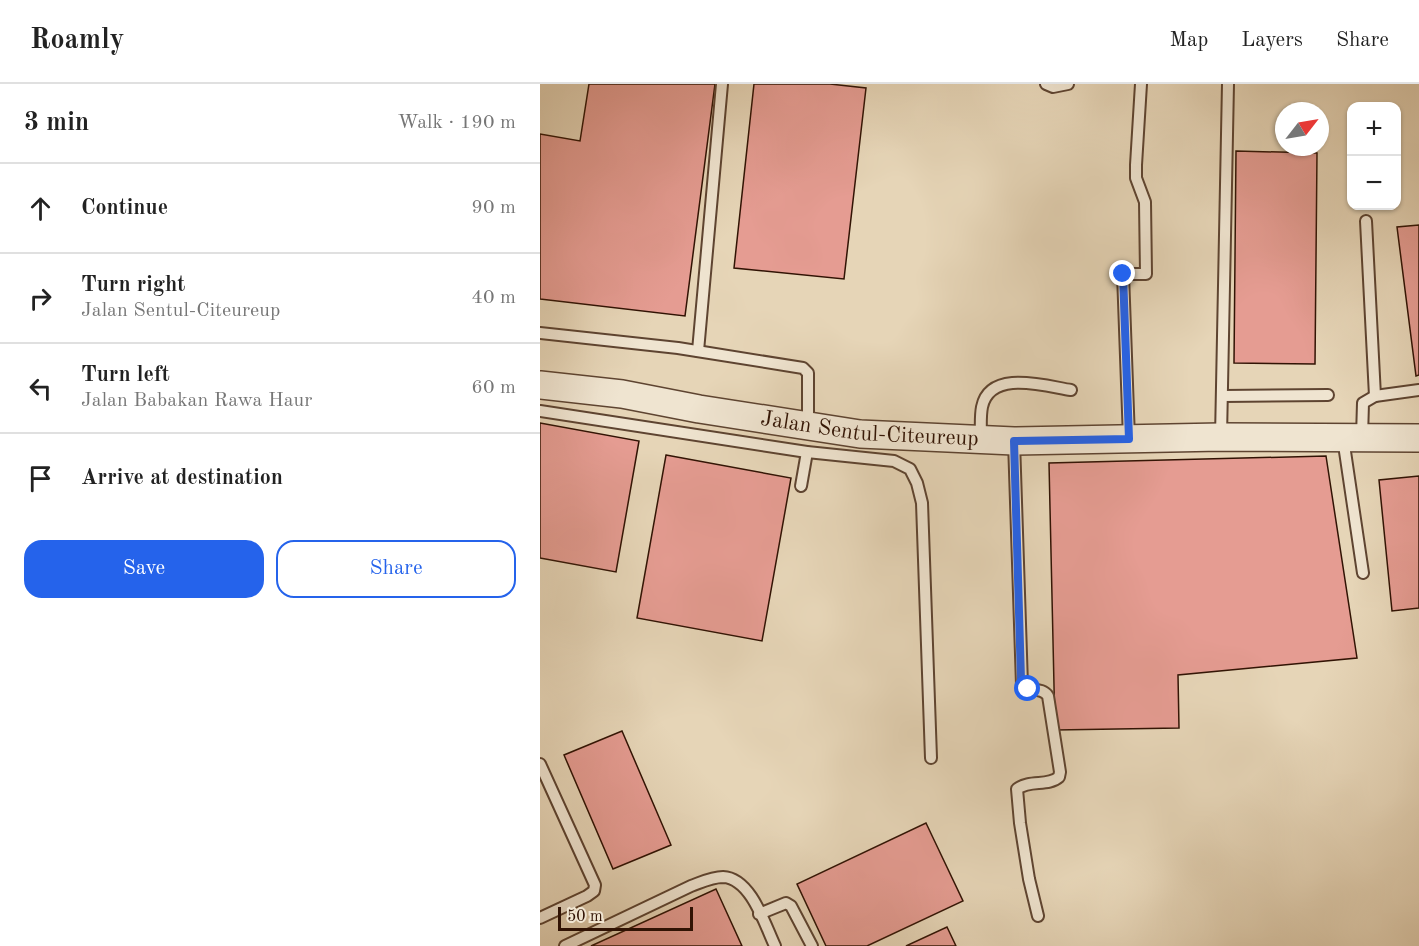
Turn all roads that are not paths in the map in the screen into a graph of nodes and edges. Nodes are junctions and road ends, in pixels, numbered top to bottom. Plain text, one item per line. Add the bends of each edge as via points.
1 (722, 84) edge
2 (1046, 84) edge
3 (1068, 84) edge
4 (1142, 84) edge
5 (1228, 84) edge
6 (1366, 221) dead end
7 (540, 333) edge
8 (698, 351) junction
9 (540, 385) edge
10 (1071, 390) dead end
11 (1419, 390) edge
12 (1328, 395) dead end
13 (1223, 396) junction
14 (1375, 396) junction
15 (540, 411) edge
16 (1221, 437) junction
17 (1352, 437) junction
18 (1419, 438) edge
19 (808, 439) junction
20 (1129, 439) junction
21 (981, 440) junction
22 (1014, 441) junction
23 (834, 442) junction
24 (801, 486) dead end
25 (1363, 573) dead end
26 (931, 758) dead end
27 (540, 764) edge
28 (759, 914) junction
29 (1038, 916) dead end
30 (540, 918) edge
31 (565, 946) edge
32 (774, 946) edge
33 (812, 946) edge

1 - 8 lane
2 - 3 lane
4 - 20 lane via 1136,178 1145,202 1146,274 1123,274
5 - 13 lane
6 - 14 lane
7 - 8 lane
8 - 19 lane via 806,370
9 - 19 street, Jalan Sentul-Citeureup via 622,394
10 - 21 lane via 1014,382 998,386 982,405
11 - 14 lane
12 - 13 lane
13 - 16 lane
14 - 17 lane via 1363,403
15 - 19 lane
16 - 17 street, Jalan Sentul-Citeureup
16 - 20 street, Jalan Sentul-Citeureup
17 - 18 street, Jalan Sentul-Citeureup
17 - 25 lane
19 - 23 street, Jalan Sentul-Citeureup
19 - 24 lane
20 - 22 street, Jalan Sentul-Citeureup
21 - 22 street, Jalan Sentul-Citeureup
21 - 23 street, Jalan Sentul-Citeureup via 860,434
22 - 29 lane via 1022,685 1048,696 1060,772 1056,780 1017,789
23 - 26 lane via 903,464 917,483 922,503
27 - 30 lane via 595,885 587,896
28 - 31 lane via 738,881 719,877
28 - 32 lane
28 - 33 lane via 779,904 791,906

